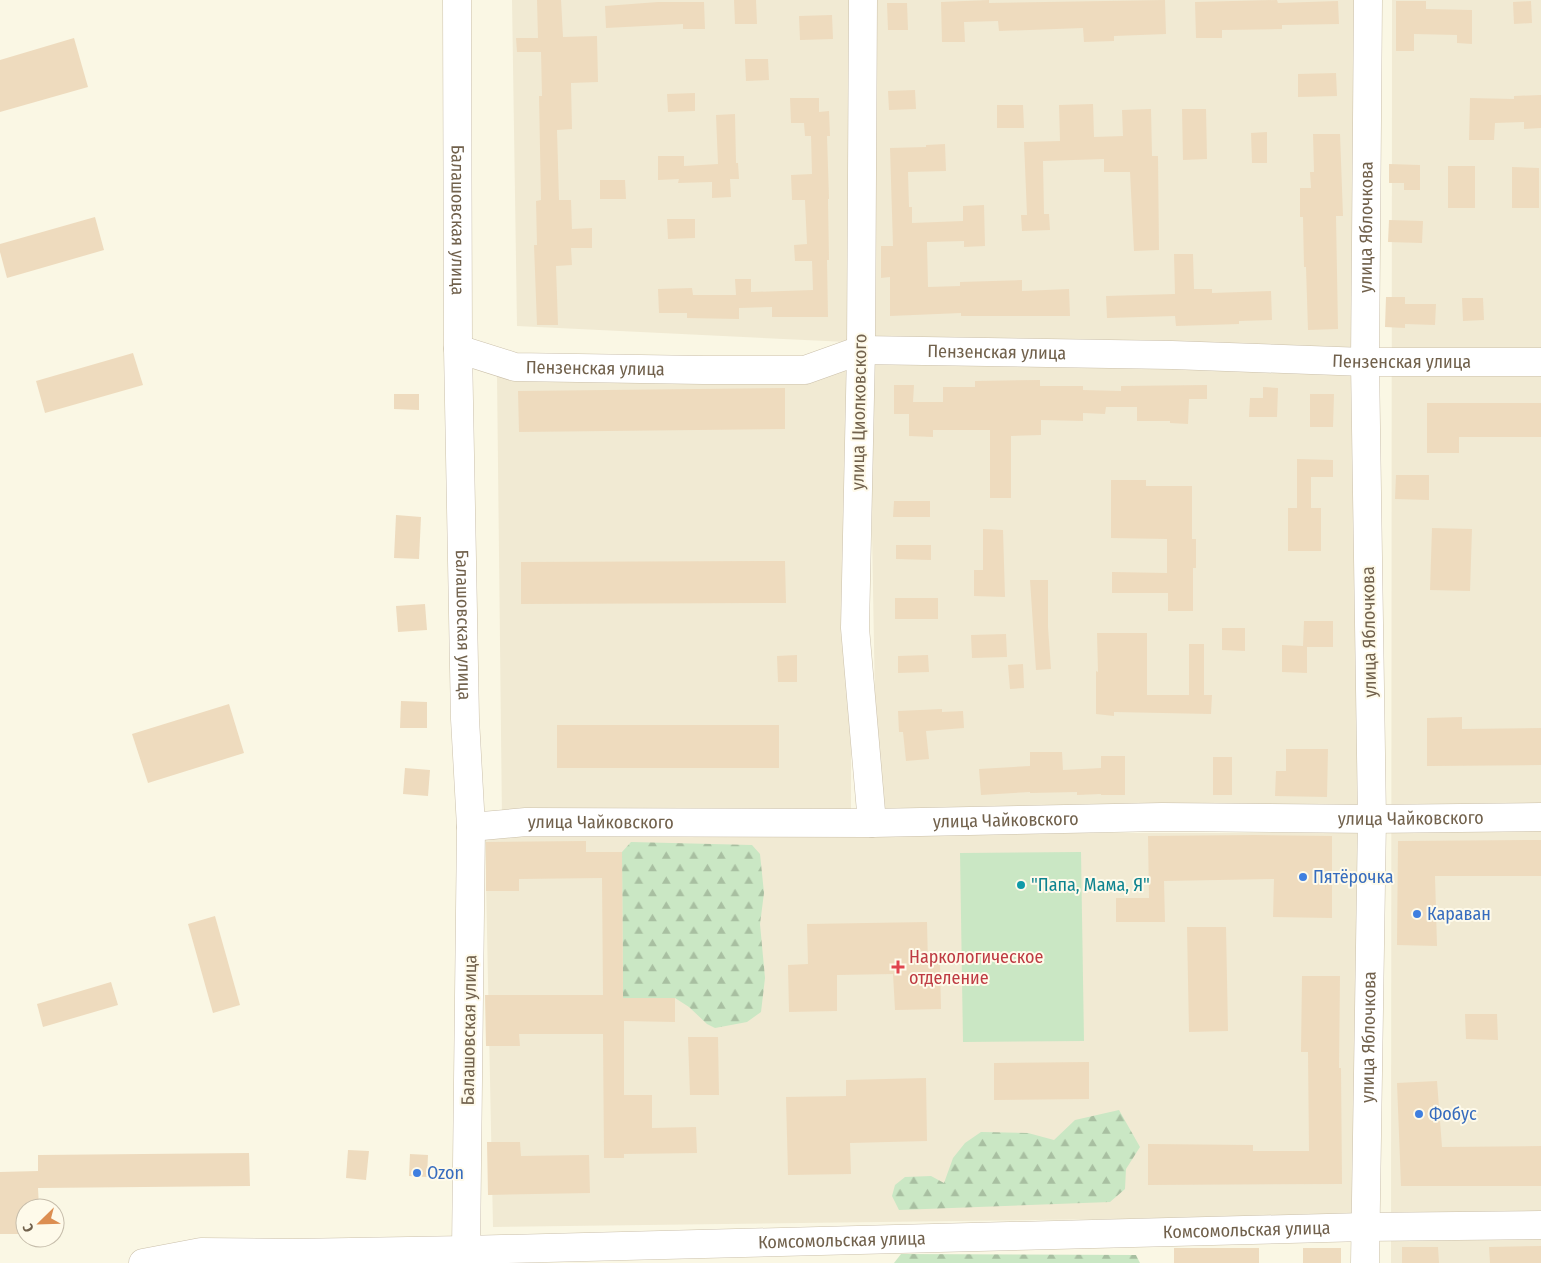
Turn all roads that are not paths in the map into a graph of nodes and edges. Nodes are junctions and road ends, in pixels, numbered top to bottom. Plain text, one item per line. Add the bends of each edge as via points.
1 (456, 0) edge
2 (863, 0) edge
3 (1368, 0) edge
4 (458, 349) junction
5 (861, 350) junction
6 (1365, 362) junction
7 (1541, 362) edge
8 (1541, 817) edge
9 (1372, 819) junction
10 (872, 823) junction
11 (471, 827) junction
12 (1541, 1225) edge
13 (1365, 1227) junction
14 (465, 1257) edge
15 (287, 1258) edge
16 (143, 1263) edge
17 (1366, 1263) edge

1 - 4 street, Балашовская улица
2 - 5 street, улица Циолковского
3 - 6 street, улица Яблочкова
4 - 5 street, Пензенская улица via 515,367 796,370 805,370
4 - 11 street, Балашовская улица via 465,719
5 - 6 street, Пензенская улица
5 - 10 street, улица Циолковского via 855,628
6 - 7 street, Пензенская улица
6 - 9 street, улица Яблочкова
8 - 9 street, улица Чайковского
9 - 10 street, улица Чайковского via 1162,817
9 - 13 street, улица Яблочкова
10 - 11 street, улица Чайковского via 526,822
11 - 14 street, Балашовская улица
12 - 13 street, Комсомольская улица
13 - 14 street, Комсомольская улица
13 - 17 street, улица Яблочкова
14 - 15 street, Комсомольская улица
15 - 16 street, Комсомольская улица via 200,1252

